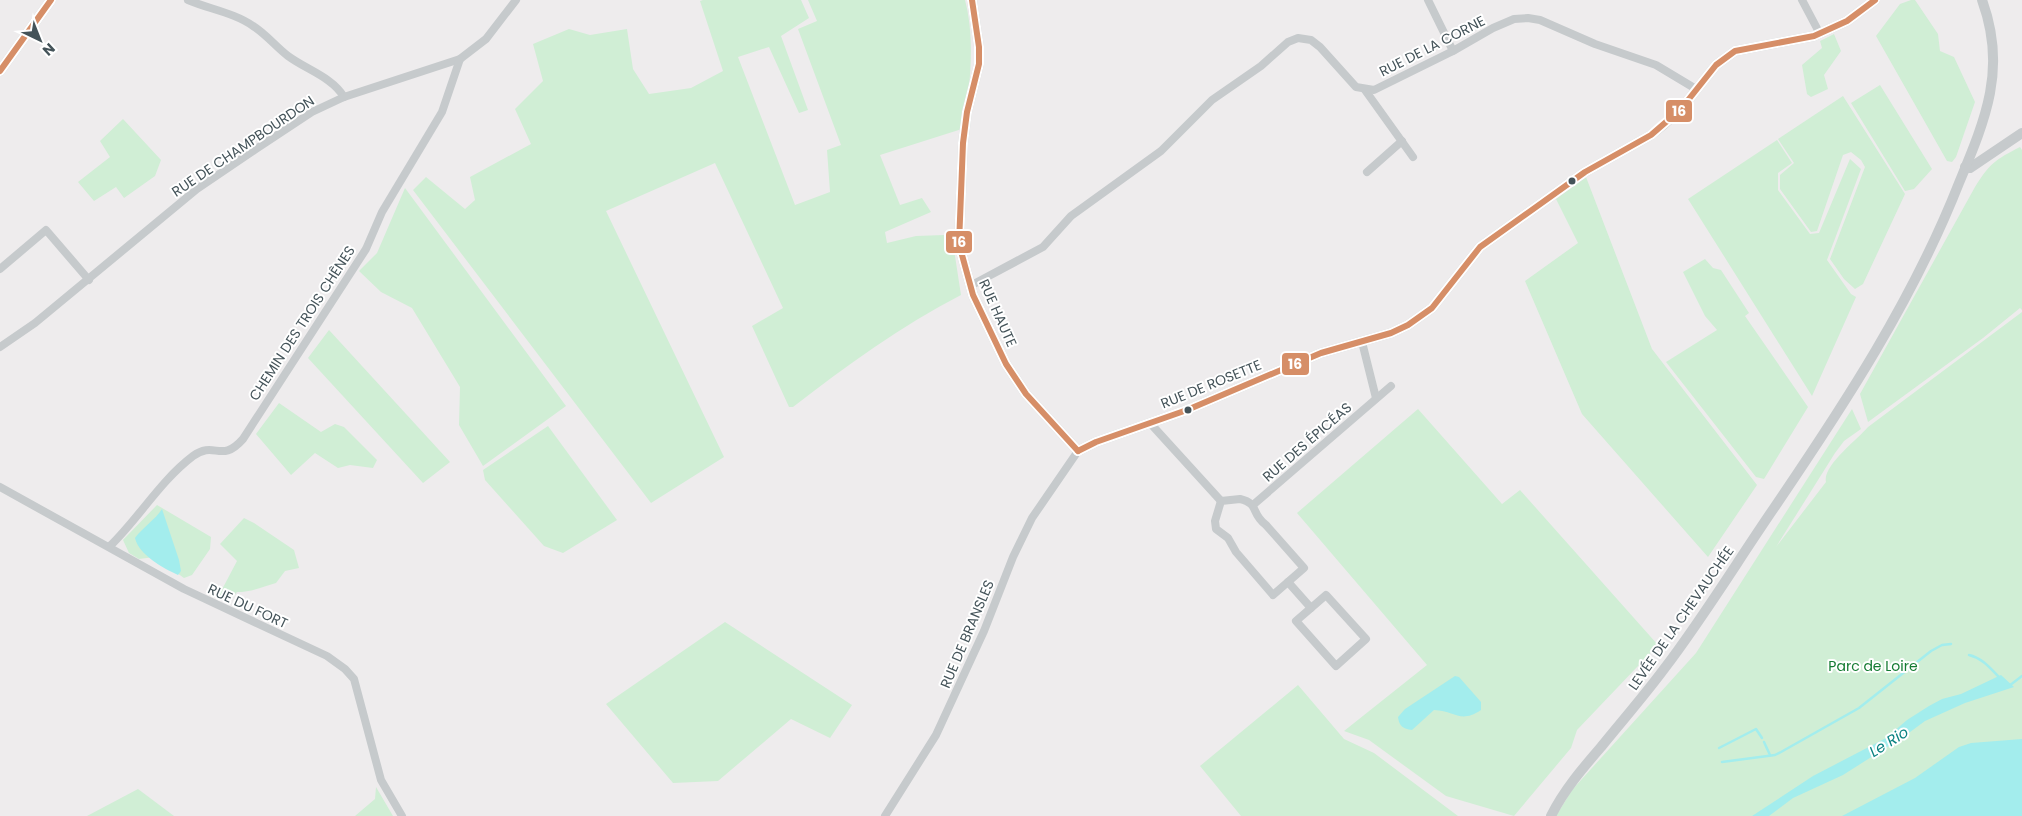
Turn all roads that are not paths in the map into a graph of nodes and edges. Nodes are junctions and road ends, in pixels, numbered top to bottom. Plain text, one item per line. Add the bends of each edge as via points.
1 (51, 0) edge
2 (188, 0) edge
3 (516, 0) edge
4 (972, 0) edge
5 (1428, 0) edge
6 (1802, 0) edge
7 (1875, 0) edge
8 (1982, 0) edge
9 (1820, 34) junction
10 (1453, 51) junction
11 (460, 59) junction
12 (0, 71) edge
13 (1696, 89) junction
14 (1365, 90) junction
15 (344, 97) junction
16 (2022, 133) edge
17 (1402, 141) junction
18 (1413, 158) dead end
19 (1966, 167) junction
20 (1367, 172) dead end
21 (0, 269) edge
22 (89, 280) junction
23 (970, 286) junction
24 (1362, 342) junction
25 (0, 347) edge
26 (1391, 386) dead end
27 (1376, 398) junction
28 (1150, 423) junction
29 (1078, 450) junction
30 (0, 486) edge
31 (1221, 501) junction
32 (1253, 505) junction
33 (110, 546) junction
34 (1288, 582) junction
35 (1311, 608) junction
36 (402, 816) edge
37 (885, 816) edge
38 (1551, 816) edge

1 - 12 street
2 - 15 street via 253,26 290,58 334,84
3 - 11 street, RUE DE CHAMPBOURDON via 486,39
4 - 23 street, RUE HAUTE via 979,47 963,143 959,244
5 - 10 street
6 - 9 street
7 - 9 street, RUE DE ROSETTE via 1851,18
8 - 19 street, LEVÉE DE LA CHEVAUCHÉE via 1991,31 1993,74 1984,115
9 - 13 street, RUE DE ROSETTE via 1735,51 1716,65
10 - 13 street, RUE DE LA CORNE via 1506,22 1528,18 1656,65
10 - 14 street, RUE DE LA CORNE via 1374,90
11 - 15 street, RUE DE CHAMPBOURDON
11 - 33 street, CHEMIN DES TROIS CHÊNES via 442,112 382,212 366,249 243,439 227,452 206,449 192,457 148,500
13 - 24 street, RUE DE ROSETTE via 1680,109 1651,135 1585,172 1480,246 1432,308 1408,325
14 - 17 street
14 - 23 street via 1356,87 1311,40 1298,38 1288,42 1261,66 1212,100 1161,151 1071,216 1043,247
15 - 22 street, RUE DE CHAMPBOURDON via 312,112 198,189
16 - 19 street via 1980,162
17 - 18 street
17 - 20 street
19 - 38 street, LEVÉE DE LA CHEVAUCHÉE via 1922,267 1868,367 1676,653 1569,785
21 - 22 street via 46,230
22 - 25 street, RUE DE CHAMPBOURDON
23 - 29 street, RUE HAUTE via 1006,364 1026,394
24 - 27 street
24 - 28 street, RUE DE ROSETTE via 1322,353
26 - 27 street, RUE DES ÉPICÉAS
27 - 32 street, RUE DES ÉPICÉAS
28 - 29 street, RUE DE ROSETTE
28 - 31 street
29 - 37 street, RUE DE BRANSLES via 1032,518 936,735
30 - 33 street, RUE DU FORT
31 - 32 street via 1240,499
31 - 34 street via 1216,529 1228,538 1273,595
32 - 34 street via 1259,519 1304,568
33 - 36 street, RUE DU FORT via 184,589 327,656 345,669 354,679 381,780
34 - 35 street
35 - 35 street via 1296,621 1336,666 1366,639 1326,595

